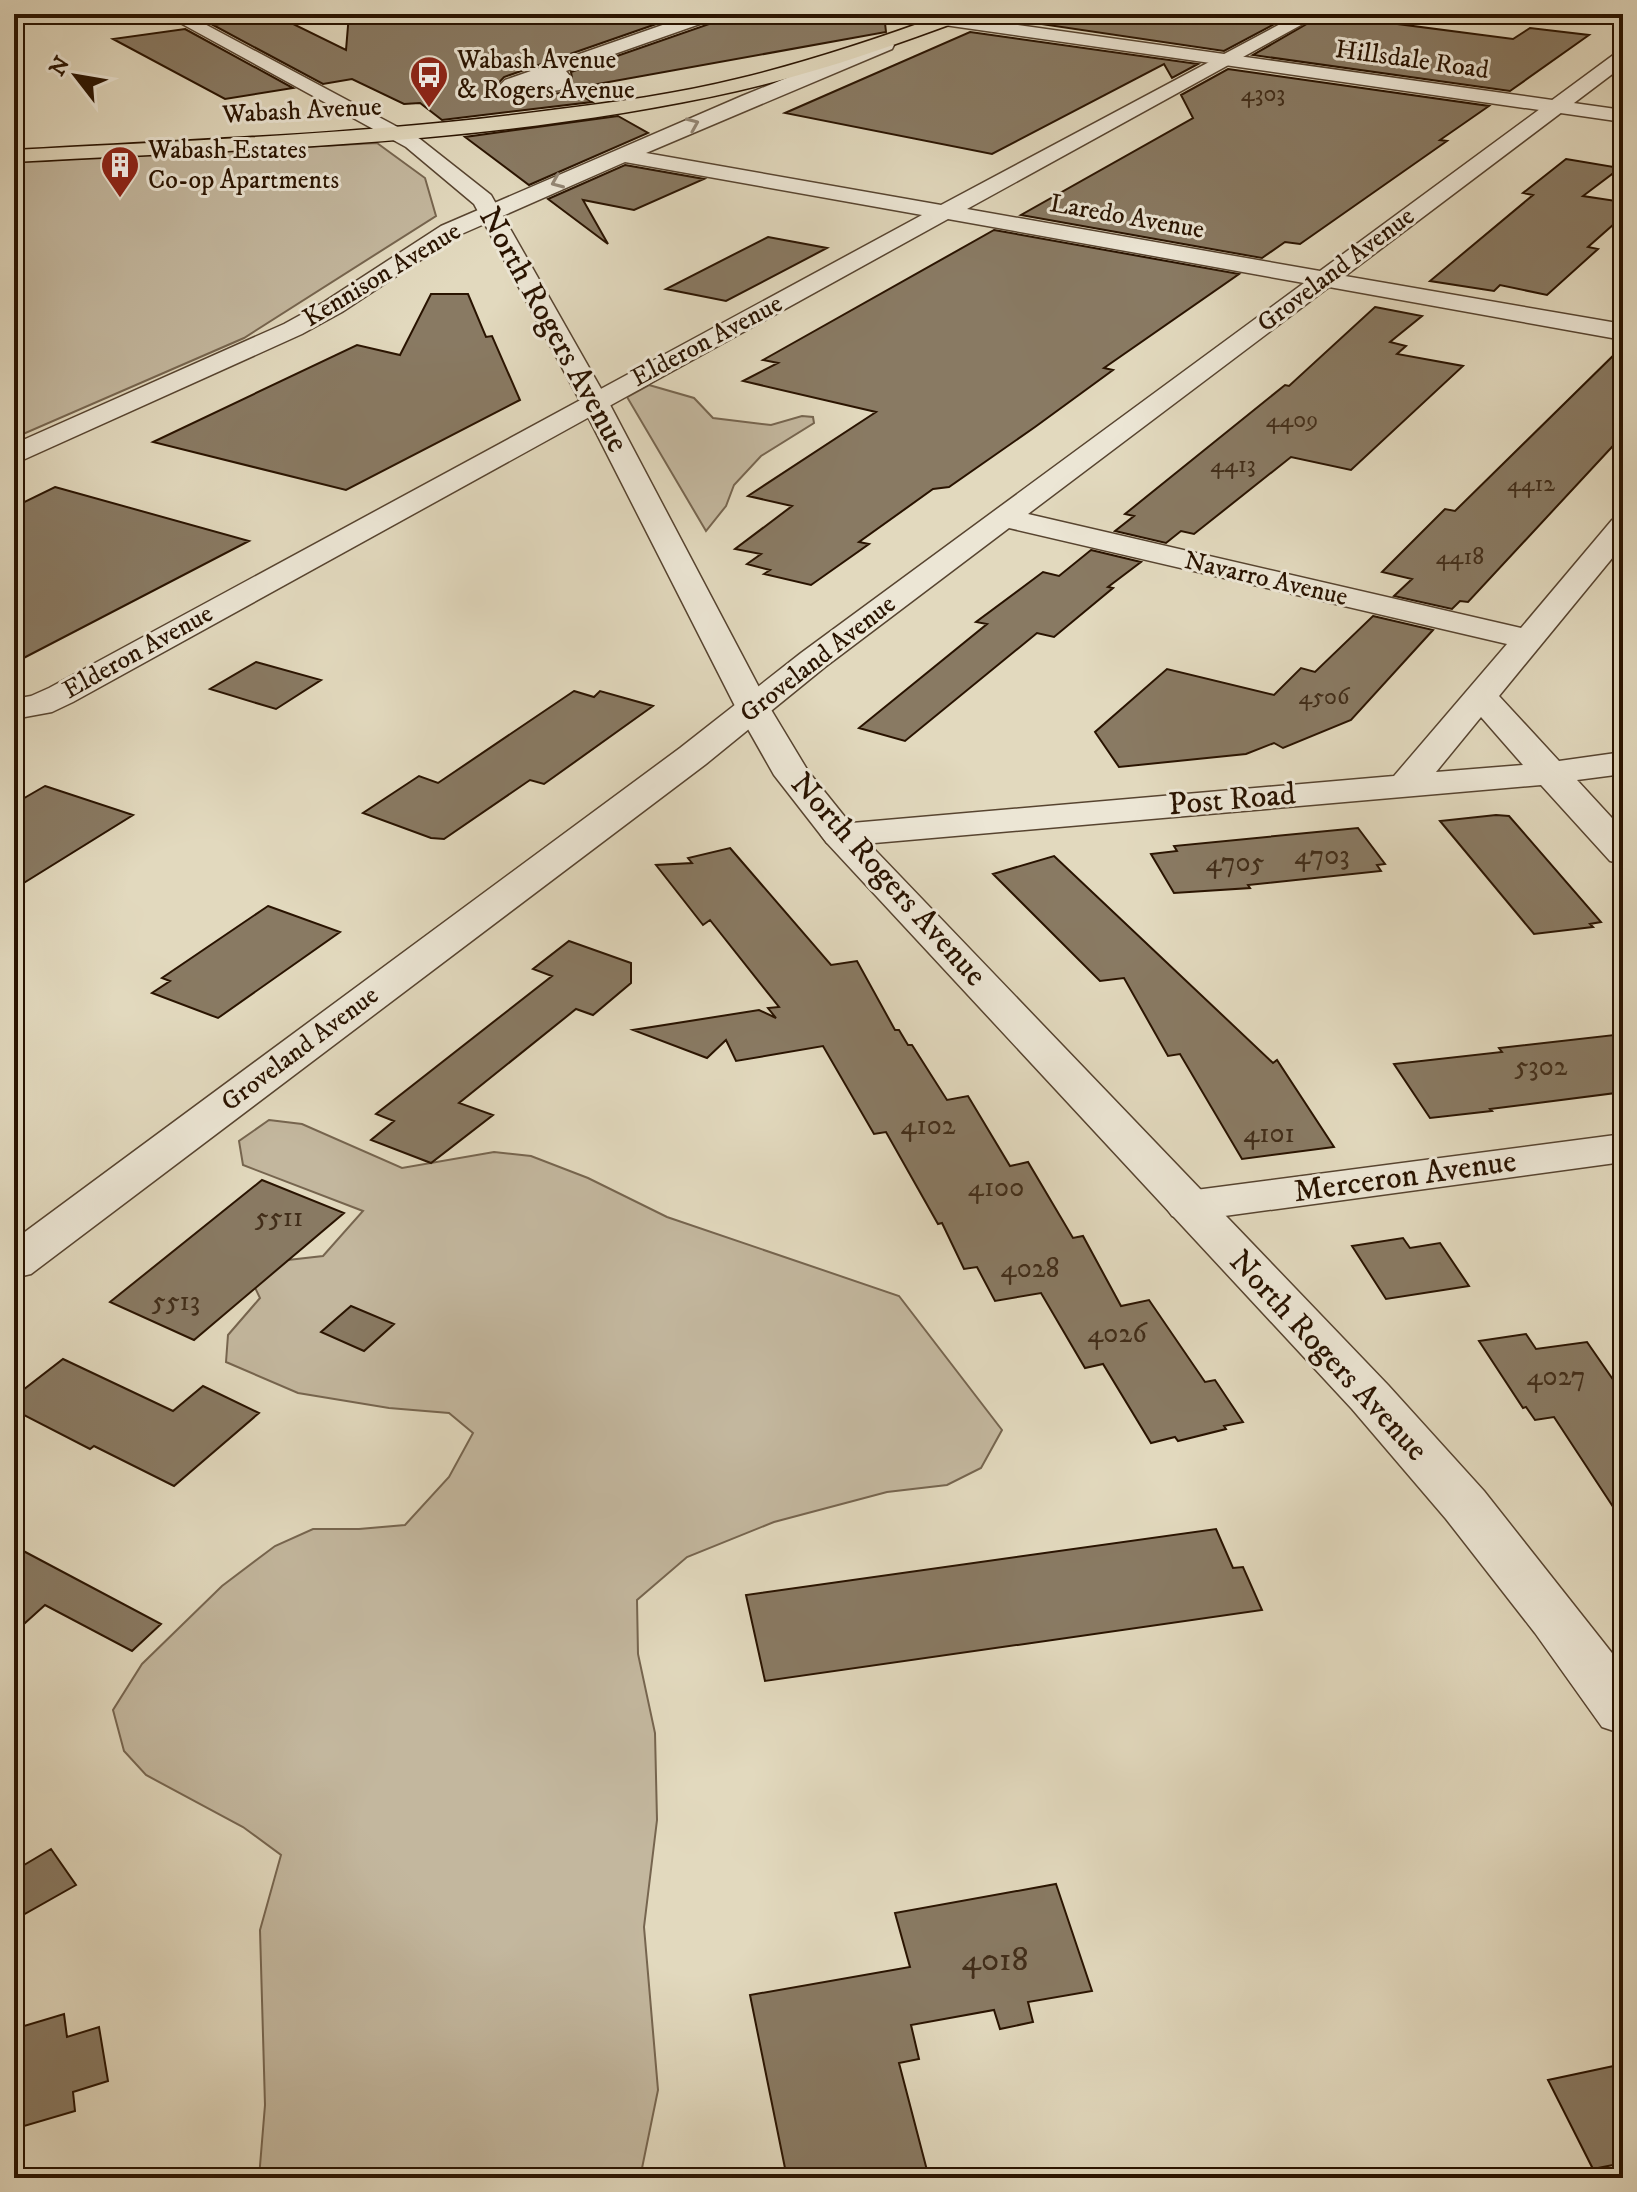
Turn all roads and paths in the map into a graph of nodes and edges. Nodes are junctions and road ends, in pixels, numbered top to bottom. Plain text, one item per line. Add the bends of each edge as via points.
1 (173, 14) edge
2 (711, 14) edge
3 (1312, 14) edge
4 (910, 15) edge
5 (954, 17) edge
6 (885, 45) junction
7 (1623, 57) edge
8 (1229, 60) junction
9 (556, 70) dead end
10 (1556, 106) junction
11 (1623, 116) edge
12 (385, 127) junction
13 (14, 142) edge
14 (622, 155) junction
15 (14, 156) edge
16 (492, 211) junction
17 (945, 213) junction
18 (1323, 280) junction
19 (1623, 332) edge
20 (594, 401) junction
21 (14, 455) edge
22 (1004, 518) junction
23 (1623, 526) edge
24 (1527, 639) junction
25 (1481, 696) junction
26 (753, 708) junction
27 (15, 709) edge
28 (1623, 763) edge
29 (1551, 773) junction
30 (1406, 785) junction
31 (840, 835) junction
32 (1623, 853) edge
33 (1623, 1148) edge
34 (1188, 1206) junction
35 (14, 1263) edge
36 (1623, 1711) edge

1 - 12 street, North Rogers Avenue
2 - 9 street
3 - 8 street, Elderon Avenue
4 - 5 street, Hillsdale Road
4 - 12 main road, Wabash Avenue via 806,51 677,81
5 - 6 main road, Wabash Avenue
5 - 8 street, Hillsdale Road
6 - 12 main road, Wabash Avenue via 804,69 665,98 527,119
14 -> 6 street, Kennison Avenue
7 - 10 street, Groveland Avenue
8 - 10 street, Hillsdale Road
8 - 17 street, Elderon Avenue
10 - 11 street, Hillsdale Road
10 - 18 street, Groveland Avenue
12 - 13 main road, Wabash Avenue
12 - 15 main road, Wabash Avenue
12 - 16 street, North Rogers Avenue via 444,166
14 -> 16 street, Kennison Avenue
14 - 17 street, Laredo Avenue
16 - 20 street, North Rogers Avenue
16 - 21 street, Kennison Avenue via 449,231 293,329
17 - 18 street, Laredo Avenue
17 - 20 street, Elderon Avenue
18 - 19 street, Laredo Avenue
18 - 22 street, Groveland Avenue
20 - 26 street, North Rogers Avenue
20 - 27 street, Elderon Avenue via 61,695
22 - 24 street, Navarro Avenue
22 - 26 street, Groveland Avenue
23 - 24 street
24 - 25 street
25 - 29 street
25 - 30 street
26 - 31 street, North Rogers Avenue via 792,775
26 - 35 street, Groveland Avenue
28 - 29 street, Post Road
29 - 30 street, Post Road
29 - 32 street
30 - 31 street, Post Road
31 - 34 street, North Rogers Avenue
33 - 34 street, Merceron Avenue
34 - 36 street, North Rogers Avenue via 1465,1505

